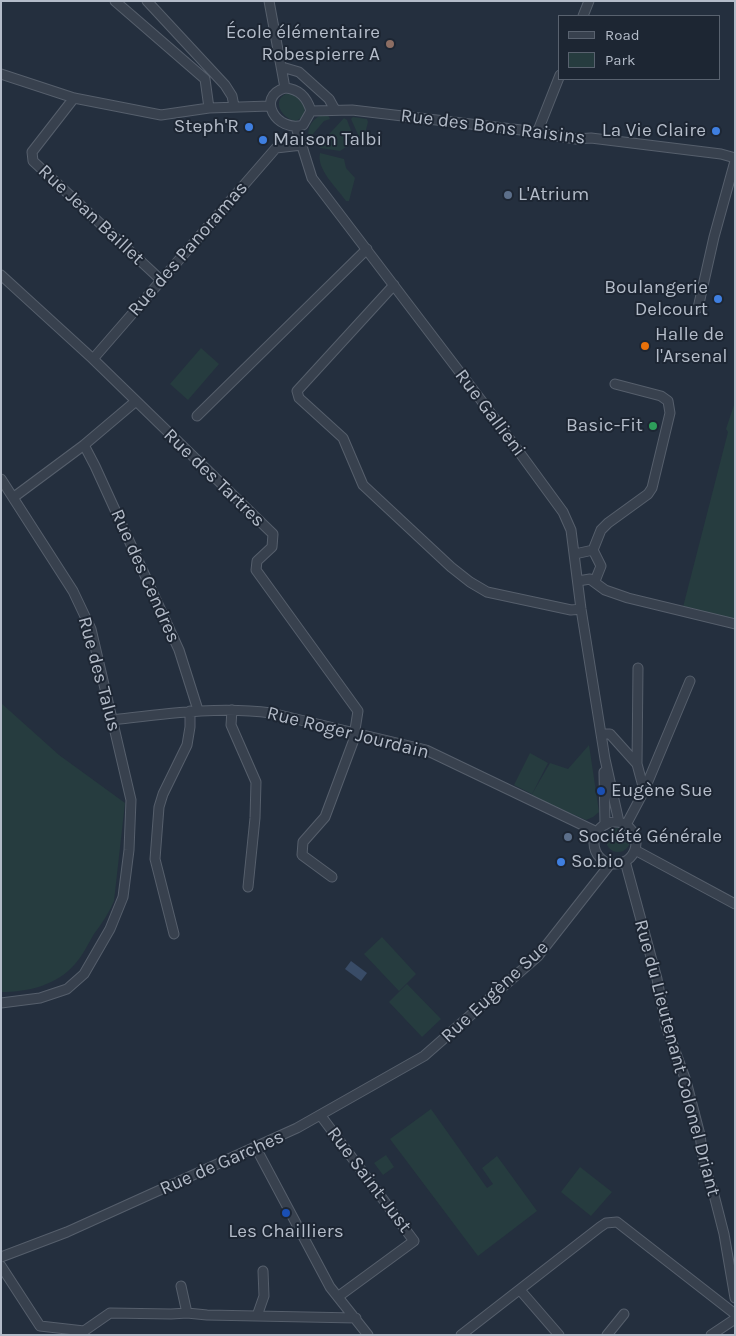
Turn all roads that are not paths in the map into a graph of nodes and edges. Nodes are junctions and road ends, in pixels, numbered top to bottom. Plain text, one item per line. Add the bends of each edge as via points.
1 (115, 1) edge
2 (147, 1) edge
3 (269, 1) edge
4 (589, 1) edge
5 (583, 15) edge
6 (282, 67) junction
7 (1, 74) edge
8 (558, 80) edge
9 (285, 88) junction
10 (74, 98) junction
11 (234, 106) junction
12 (270, 106) junction
13 (209, 108) junction
14 (335, 110) junction
15 (311, 111) junction
16 (296, 127) junction
17 (537, 133) junction
18 (302, 145) junction
19 (734, 162) edge
20 (367, 249) junction
21 (1, 275) edge
22 (161, 280) junction
23 (394, 285) junction
24 (698, 308) dead end
25 (93, 359) junction
26 (615, 384) dead end
27 (136, 401) junction
28 (197, 416) dead end
29 (84, 445) junction
30 (1, 479) edge
31 (14, 497) junction
32 (593, 550) junction
33 (576, 554) junction
34 (578, 581) junction
35 (595, 581) junction
36 (581, 609) junction
37 (735, 624) edge
38 (638, 668) dead end
39 (690, 681) dead end
40 (232, 710) junction
41 (194, 711) junction
42 (112, 720) junction
43 (354, 733) junction
44 (601, 734) junction
45 (605, 759) junction
46 (637, 764) junction
47 (644, 791) junction
48 (622, 823) junction
49 (605, 824) junction
50 (597, 832) junction
51 (635, 850) junction
52 (625, 861) junction
53 (611, 863) junction
54 (332, 876) dead end
55 (248, 888) dead end
56 (734, 901) edge
57 (174, 934) dead end
58 (1, 1003) edge
59 (433, 1049) joint
60 (322, 1116) junction
61 (256, 1148) junction
62 (1, 1256) edge
63 (1, 1266) edge
64 (263, 1271) dead end
65 (181, 1286) dead end
66 (520, 1290) junction
67 (339, 1296) junction
68 (735, 1298) edge
69 (187, 1313) junction
70 (624, 1314) dead end
71 (735, 1314) edge
72 (257, 1316) junction
73 (356, 1318) junction
74 (735, 1319) edge
75 (368, 1335) edge
76 (461, 1335) edge
77 (559, 1335) edge
78 (607, 1335) edge
79 (711, 1335) edge

1 - 13 street via 204,79
2 - 11 street via 225,85
3 - 6 street
4 - 5 street
6 - 9 street
6 - 14 street via 299,72 329,99
7 - 10 street
8 - 17 street
9 - 12 street via 275,92
9 - 15 street via 308,100
10 - 13 street via 160,115
10 - 22 street, Rue Jean Baillet via 32,152 33,161
11 - 12 street
11 - 13 street
12 - 16 street via 275,117 288,126
14 - 15 street, Rue des Bons Raisins
14 - 17 street, Rue des Bons Raisins
15 - 16 street via 303,125
16 - 18 street, Rue Gallieni
17 - 19 street, Rue des Bons Raisins via 713,153
18 - 20 street, Rue Gallieni via 312,178
18 - 22 street, Rue des Panoramas via 276,148
19 - 24 street
20 - 23 street, Rue Gallieni
20 - 28 street
21 - 25 street, Rue des Tartres
22 - 25 street, Rue des Panoramas
23 - 33 street, Rue Gallieni via 563,512
23 - 36 street via 297,391 299,398 343,438 362,485 470,582 487,592 571,610
25 - 27 street, Rue des Tartres
26 - 32 street via 661,396 668,401 670,413 652,488 601,530
27 - 29 street
27 - 43 street, Rue des Tartres via 273,534 272,547 257,561 256,570 358,711
29 - 31 street
29 - 41 street, Rue des Cendres via 179,650
30 - 31 street, Rue des Talus
31 - 42 street, Rue des Talus via 73,591 91,630
32 - 33 street
32 - 35 street via 601,566
33 - 34 street, Rue Gallieni
34 - 35 street
34 - 36 street, Rue Gallieni
35 - 37 street via 605,590 628,598
36 - 44 street, Rue Gallieni
38 - 46 street
39 - 47 street
40 - 41 street, Rue Roger Jourdain
40 - 43 street, Rue Roger Jourdain via 271,713
40 - 55 street via 231,725 256,782
41 - 42 street, Rue Roger Jourdain
41 - 57 street via 187,745 161,800 155,859
42 - 58 street, Rue des Talus via 130,800 129,850 123,897 114,921 84,974 67,989 40,998
43 - 50 street, Rue Roger Jourdain via 426,750
43 - 54 street via 325,817 303,842 302,855
44 - 45 street, Rue Gallieni
44 - 46 street via 610,734
45 - 48 street, Rue Gallieni
45 - 49 street, Rue Gallieni
46 - 47 street
47 - 48 street
48 - 49 street
48 - 51 street via 632,829
49 - 50 street
50 - 53 street via 596,851
51 - 52 street
51 - 56 street
52 - 53 street
52 - 68 street, Rue du Lieutenant Colonel Driant via 657,979 666,1026 686,1081 700,1135 704,1166 724,1234
53 - 59 street, Rue Eugène Sue via 538,956
59 - 60 street, Rue de Garches
60 - 61 street, Rue de Garches
60 - 67 street, Rue Saint-Just via 414,1241
61 - 62 street, Rue de Garches via 67,1232
61 - 67 street via 330,1287
63 - 69 street via 40,1326 84,1331 110,1313
64 - 72 street via 264,1296
65 - 69 street
66 - 71 street via 600,1227 617,1222
66 - 76 street
66 - 77 street
67 - 73 street
69 - 72 street
70 - 78 street
72 - 73 street
73 - 75 street
74 - 79 street

